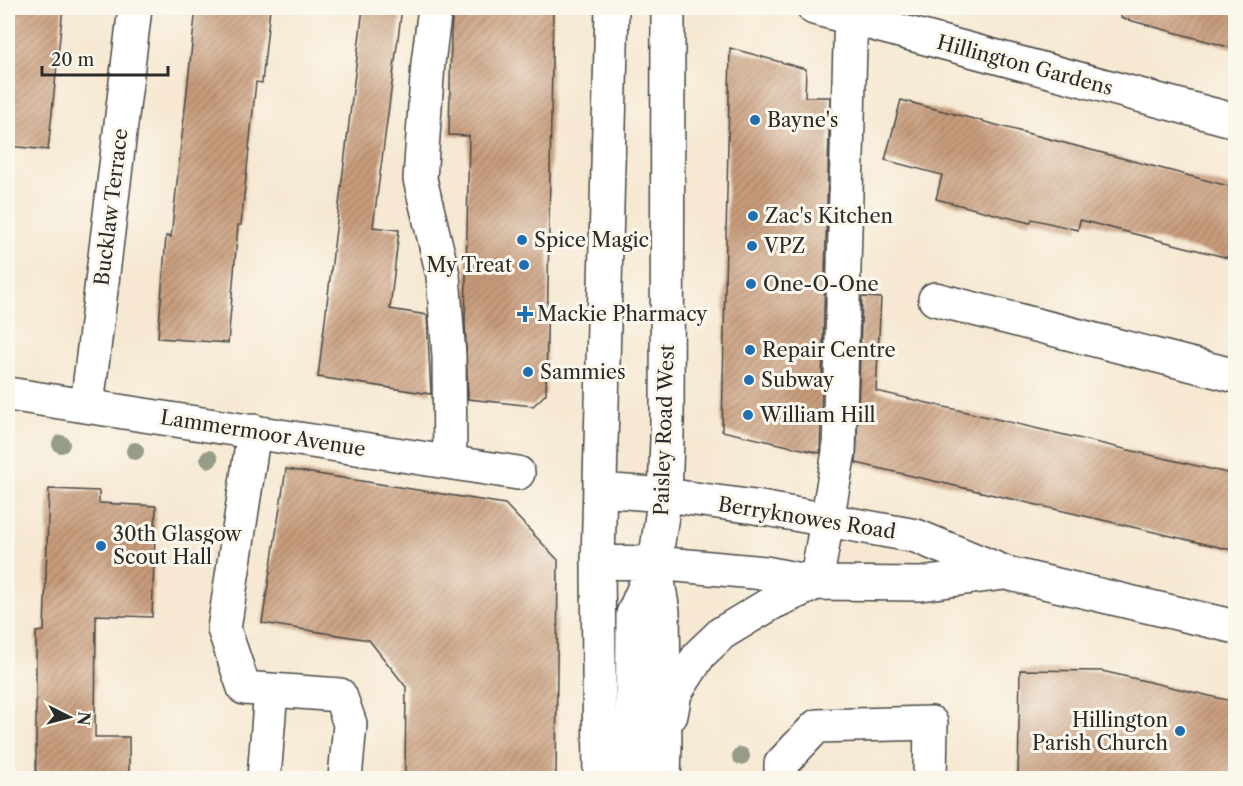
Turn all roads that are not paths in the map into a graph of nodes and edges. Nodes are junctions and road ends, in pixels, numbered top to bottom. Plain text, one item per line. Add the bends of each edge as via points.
1 (135, 8) edge
2 (435, 8) edge
3 (612, 8) edge
4 (668, 8) edge
5 (814, 8) edge
6 (851, 13) edge
7 (1236, 121) edge
8 (935, 299) dead end
9 (1236, 376) edge
10 (8, 394) edge
11 (87, 406) junction
12 (254, 431) junction
13 (450, 462) junction
14 (518, 473) dead end
15 (600, 490) junction
16 (665, 495) junction
17 (730, 505) junction
18 (827, 520) junction
19 (598, 562) junction
20 (655, 563) junction
21 (1006, 573) junction
22 (816, 583) junction
23 (1235, 625) edge
24 (271, 690) junction
25 (666, 746) junction
26 (264, 778) edge
27 (345, 778) edge
28 (600, 778) edge
29 (632, 778) edge
30 (664, 778) edge
31 (781, 778) edge
32 (930, 778) edge

1 - 11 main road, Bucklaw Terrace
2 - 13 main road via 420,179 443,275
3 - 15 main road
4 - 16 main road, Paisley Road West
5 - 6 main road, Hillington Gardens
6 - 7 main road, Hillington Gardens
6 - 18 main road via 839,452
8 - 9 main road
10 - 11 main road, Lammermoor Avenue
11 - 12 main road, Lammermoor Avenue
12 - 13 main road, Lammermoor Avenue
12 - 24 main road via 224,629 244,688
13 - 14 main road, Lammermoor Avenue
15 - 16 main road, Berryknowes Road
15 - 19 main road
16 - 17 main road, Berryknowes Road
16 - 20 main road, Paisley Road West
17 - 18 main road, Berryknowes Road
17 - 20 main road via 700,513 680,525
18 - 21 main road, Berryknowes Road via 916,536
18 - 22 main road
19 - 20 main road, Berryknowes Road
19 - 28 main road
20 - 22 main road, Berryknowes Road via 765,573
20 - 25 main road, Paisley Road West via 663,612
20 - 29 main road via 633,614
21 - 22 main road, Berryknowes Road via 920,584
21 - 23 main road, Berryknowes Road
22 - 25 main road via 772,603 722,633 700,654 675,693
24 - 26 main road
24 - 27 main road via 340,694 350,724
25 - 30 main road, Paisley Road West
31 - 32 main road via 781,764 817,726 931,723

